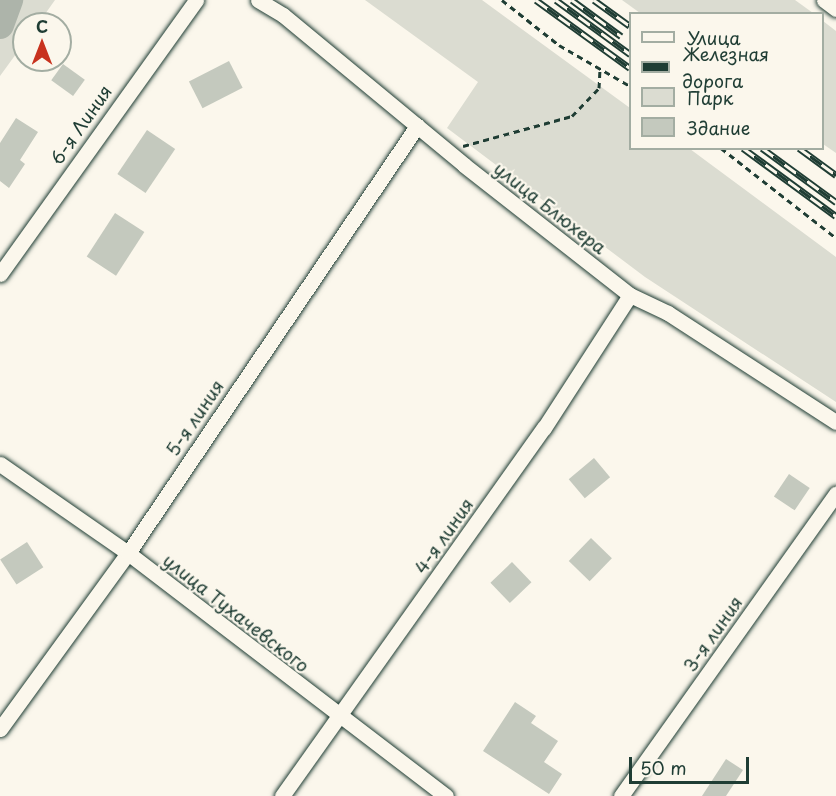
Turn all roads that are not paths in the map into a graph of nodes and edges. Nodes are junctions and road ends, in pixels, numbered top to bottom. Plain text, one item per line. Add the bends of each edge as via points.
1 (196, 0) edge
2 (258, 0) edge
3 (824, 0) edge
4 (836, 9) edge
5 (417, 126) junction
6 (0, 274) edge
7 (630, 295) junction
8 (836, 422) edge
9 (0, 464) edge
10 (836, 494) edge
11 (128, 553) junction
12 (340, 718) junction
13 (0, 729) edge
14 (282, 796) edge
15 (446, 796) edge
16 (621, 796) edge

1 - 6 street, 6-я Линия
2 - 5 street, улица Блюхера via 283,15
3 - 4 street
5 - 7 street, улица Блюхера
5 - 11 street, 5-я линия
7 - 8 street, улица Блюхера via 668,313
7 - 12 street, 4-я линия via 544,428
9 - 11 street, улица Тухачевского
10 - 16 street, 3-я линия
11 - 12 street, улица Тухачевского
11 - 13 street, 5-я линия
12 - 14 street, 4-я линия
12 - 15 street, улица Тухачевского

